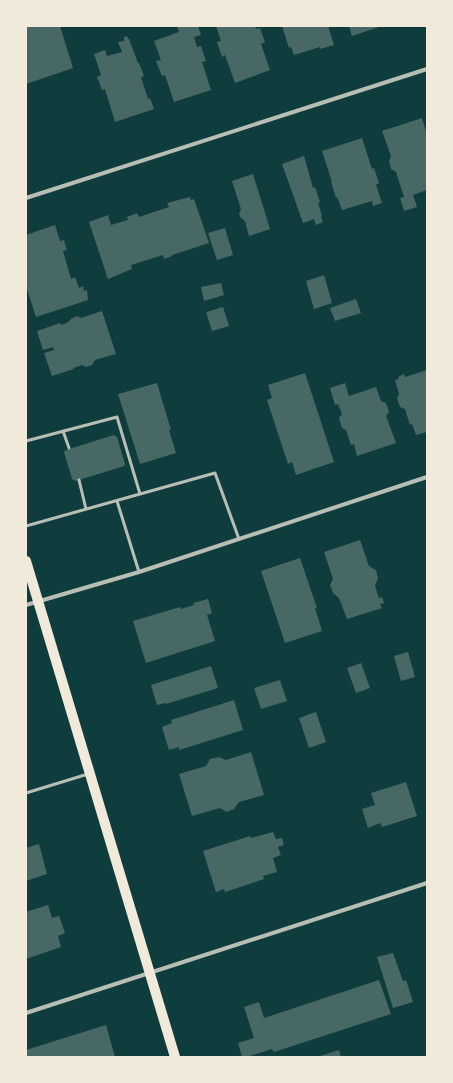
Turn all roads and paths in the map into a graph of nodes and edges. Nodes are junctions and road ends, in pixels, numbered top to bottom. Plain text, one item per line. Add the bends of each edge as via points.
1 (427, 69) edge
2 (26, 198) edge
3 (63, 431) junction
4 (26, 441) edge
5 (69, 448) dead end
6 (427, 477) edge
7 (79, 480) dead end
8 (140, 494) junction
9 (117, 502) junction
10 (86, 509) junction
11 (26, 526) edge
12 (239, 539) junction
13 (26, 561) edge
14 (139, 572) junction
15 (39, 601) junction
16 (26, 605) edge
17 (90, 774) junction
18 (26, 792) edge
19 (427, 883) edge
20 (150, 973) junction
21 (26, 1013) edge
22 (175, 1057) edge

1 - 2 street
3 - 4 lane
3 - 5 lane
3 - 8 lane via 117,417
6 - 12 street
7 - 10 lane
8 - 9 lane
8 - 12 lane via 215,473
9 - 10 lane
9 - 14 lane
10 - 11 lane
12 - 14 street
13 - 15 main road
14 - 15 street
15 - 16 street
15 - 17 main road
17 - 18 lane
17 - 20 main road
19 - 20 street
20 - 21 street
20 - 22 main road

